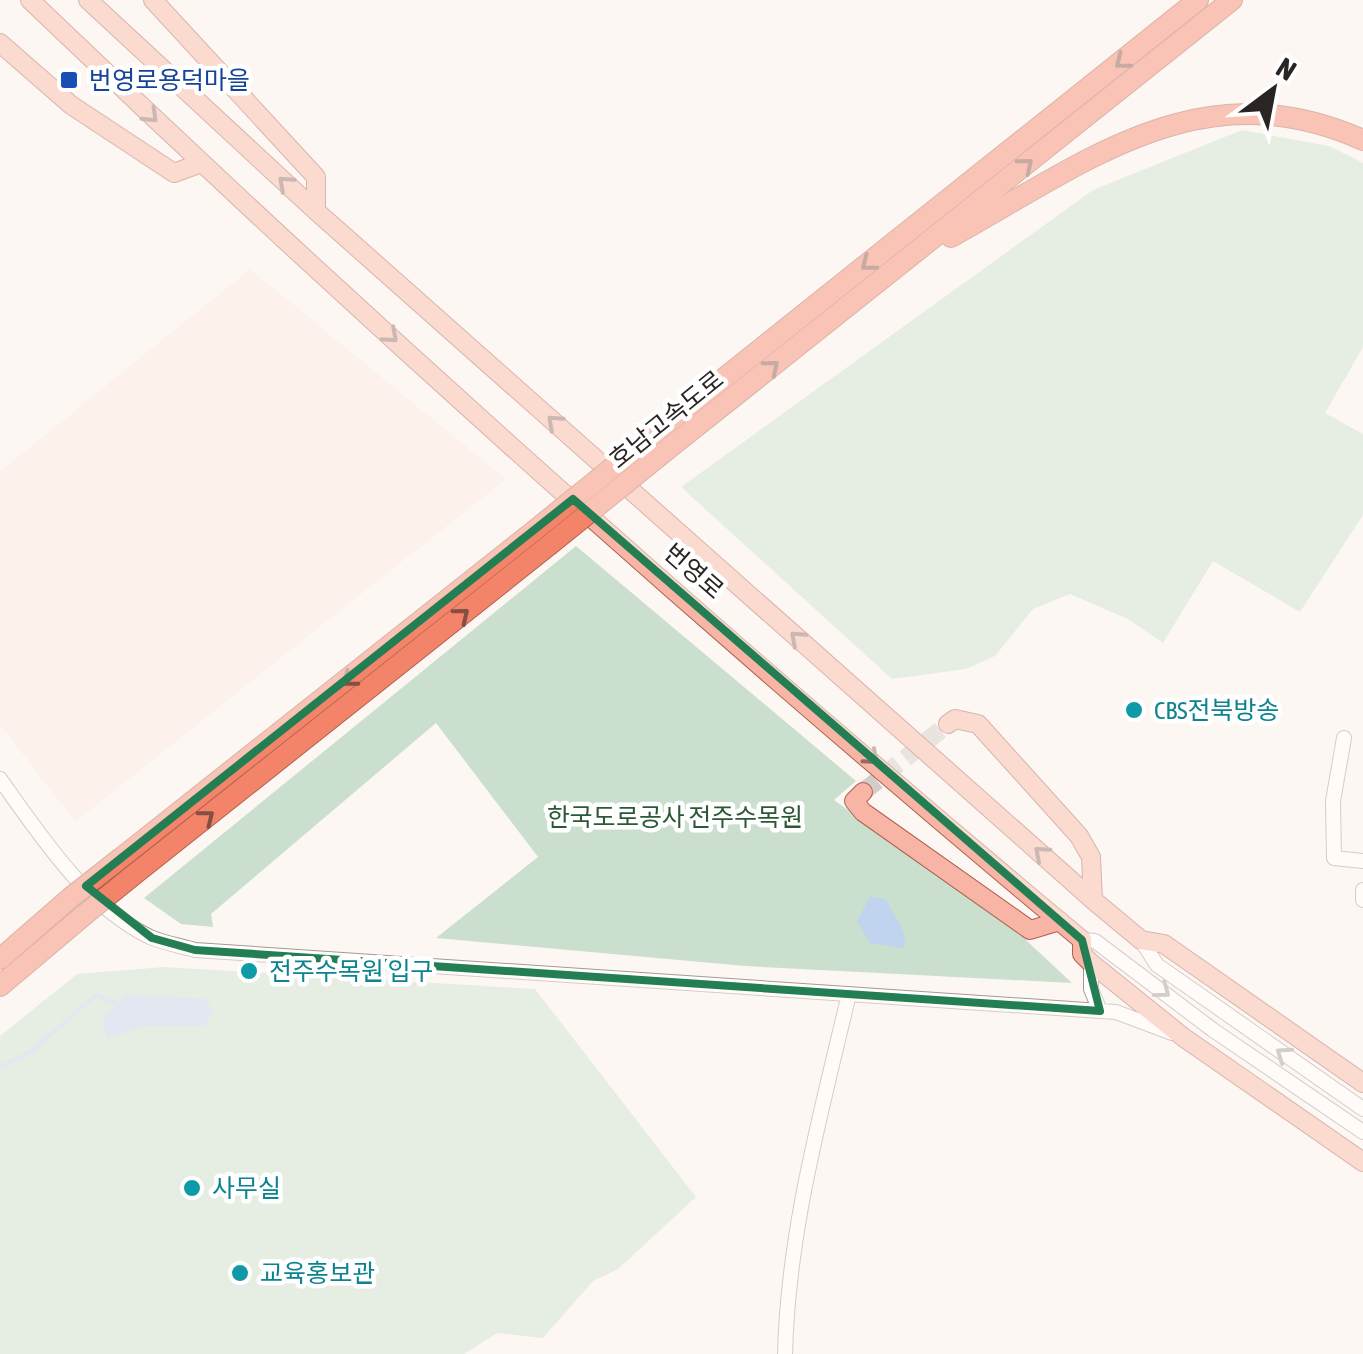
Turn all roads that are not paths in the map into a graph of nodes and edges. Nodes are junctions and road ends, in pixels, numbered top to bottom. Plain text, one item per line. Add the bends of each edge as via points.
1 (30, 0) edge
2 (88, 0) edge
3 (154, 0) edge
4 (1198, 0) edge
5 (1232, 0) edge
6 (0, 44) edge
7 (1363, 140) edge
8 (201, 164) junction
9 (316, 211) junction
10 (922, 248) junction
11 (661, 442) junction
12 (541, 539) junction
13 (948, 724) dead end
14 (1344, 738) dead end
15 (0, 778) edge
16 (863, 792) dead end
17 (1363, 861) edge
18 (1363, 890) edge
19 (1093, 900) junction
20 (1363, 900) edge
21 (1060, 921) junction
22 (1082, 940) junction
23 (1141, 940) junction
24 (0, 958) edge
25 (1090, 964) junction
26 (0, 986) edge
27 (849, 994) junction
28 (1100, 1011) junction
29 (1184, 1038) junction
30 (1363, 1083) edge
31 (1363, 1109) edge
32 (1363, 1132) edge
33 (1363, 1162) edge
34 (785, 1354) edge

1 -> 8 main road, 번영로
9 -> 2 main road, 번영로
3 - 9 main road via 316,177
4 -> 11 highway, 호남고속도로
10 -> 5 highway, 호남고속도로
6 - 8 main road via 70,105 174,173
7 - 10 highway via 1285,115 1200,116 1125,140
8 -> 21 main road, 번영로 via 514,448
19 -> 9 main road, 번영로
11 -> 10 highway, 호남고속도로
11 - 12 highway, 호남고속도로, bridge
12 -> 24 highway, 호남고속도로, bridge
26 -> 12 highway, 호남고속도로, bridge
13 - 19 main road via 978,724 1079,836 1090,857
14 - 17 street via 1333,801 1334,858
15 - 27 street via 71,871 120,917 152,938 196,950
16 - 21 main road via 854,801 862,812 1030,930
18 - 20 street
19 - 23 main road, 번영로
21 - 22 main road, 번영로
22 - 25 main road
22 -> 32 street, 번영로 via 1095,941
23 - 30 main road via 1164,944
31 -> 23 street, 번영로 via 1157,965
25 - 28 street
25 - 29 main road
27 - 28 street
27 - 34 street via 797,1225
28 - 29 street
29 - 33 main road

